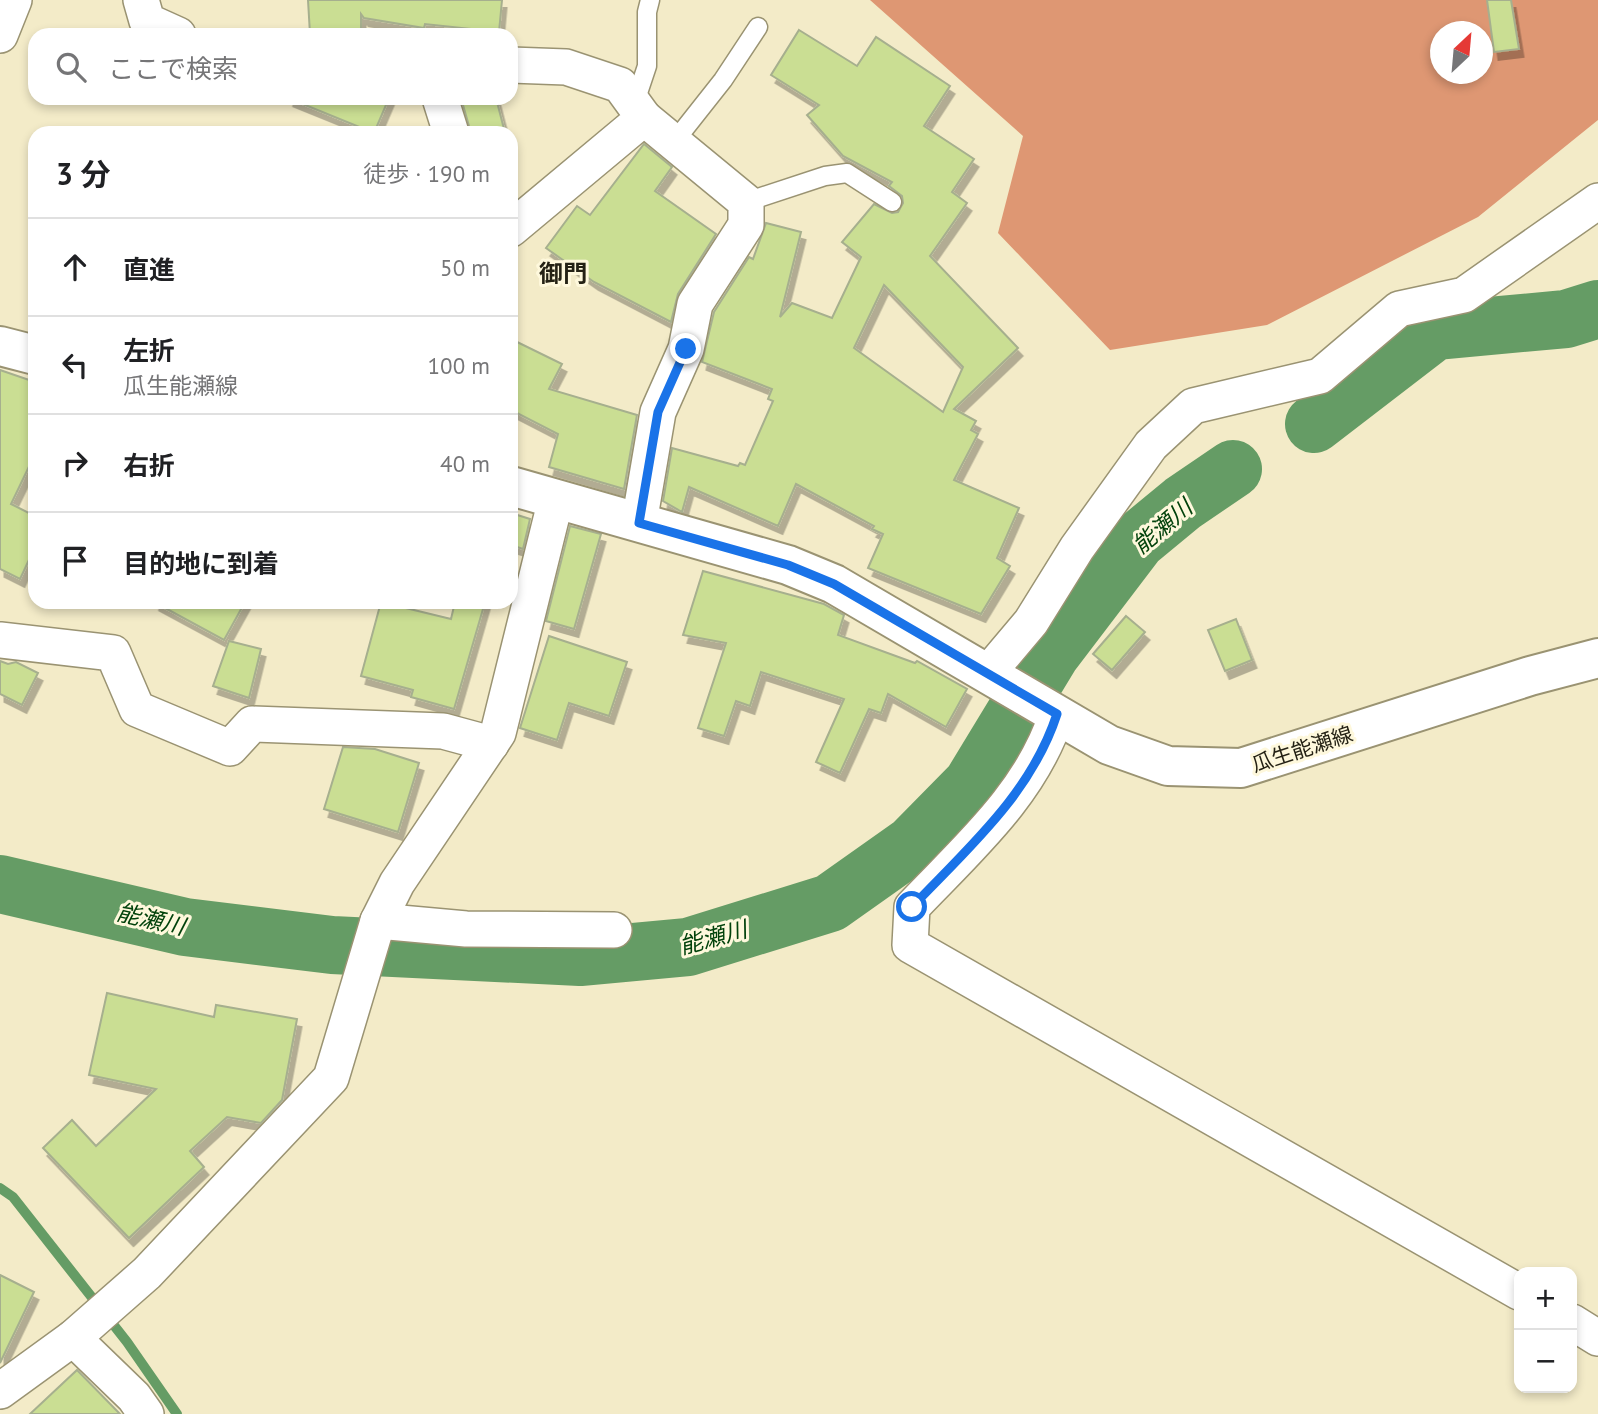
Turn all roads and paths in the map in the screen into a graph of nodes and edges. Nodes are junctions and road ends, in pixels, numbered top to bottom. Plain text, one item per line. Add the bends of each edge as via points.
1 (14, 0) edge
2 (141, 0) edge
3 (650, 0) edge
4 (758, 27) dead end
5 (162, 28) edge
6 (0, 35) edge
7 (518, 65) edge
8 (442, 105) edge
9 (639, 112) junction
10 (450, 126) edge
11 (674, 142) junction
12 (1598, 201) edge
13 (746, 202) junction
14 (892, 202) dead end
15 (518, 223) edge
16 (0, 346) edge
17 (28, 353) edge
18 (518, 488) edge
19 (556, 499) junction
20 (639, 523) junction
21 (0, 640) edge
22 (1598, 658) edge
23 (988, 673) junction
24 (1057, 714) junction
25 (492, 744) junction
26 (378, 920) junction
27 (614, 930) dead end
28 (1514, 1289) edge
29 (1577, 1325) edge
30 (82, 1331) junction
31 (1598, 1338) edge
32 (0, 1391) edge
33 (12, 1414) edge
34 (146, 1414) edge

1 - 6 street
2 - 5 street via 147,21
3 - 9 lane
4 - 11 lane
7 - 9 street via 566,67 620,85
8 - 10 street
9 - 11 street
9 - 15 street
11 - 13 street
12 - 23 street via 1464,295 1399,309 1320,376 1193,406 1151,445 1031,622
13 - 14 lane via 847,173
13 - 20 street via 746,225 695,304 686,349 658,412
16 - 17 main road
18 - 19 main road, 瓜生能瀬線
19 - 20 main road, 瓜生能瀬線
19 - 25 street
20 - 23 main road, 瓜生能瀬線 via 788,565 834,584
21 - 25 street via 113,653 137,709 230,748 252,724 443,731
22 - 24 main road, 瓜生能瀬線 via 1241,768 1168,766 1109,745
23 - 24 main road, 瓜生能瀬線
24 - 28 street via 1046,748 1009,805 912,907 910,945
25 - 26 street via 397,883
26 - 27 street via 466,929
26 - 30 street via 331,1078 147,1273
29 - 31 street
30 - 32 street
30 - 34 street
32 - 33 street

